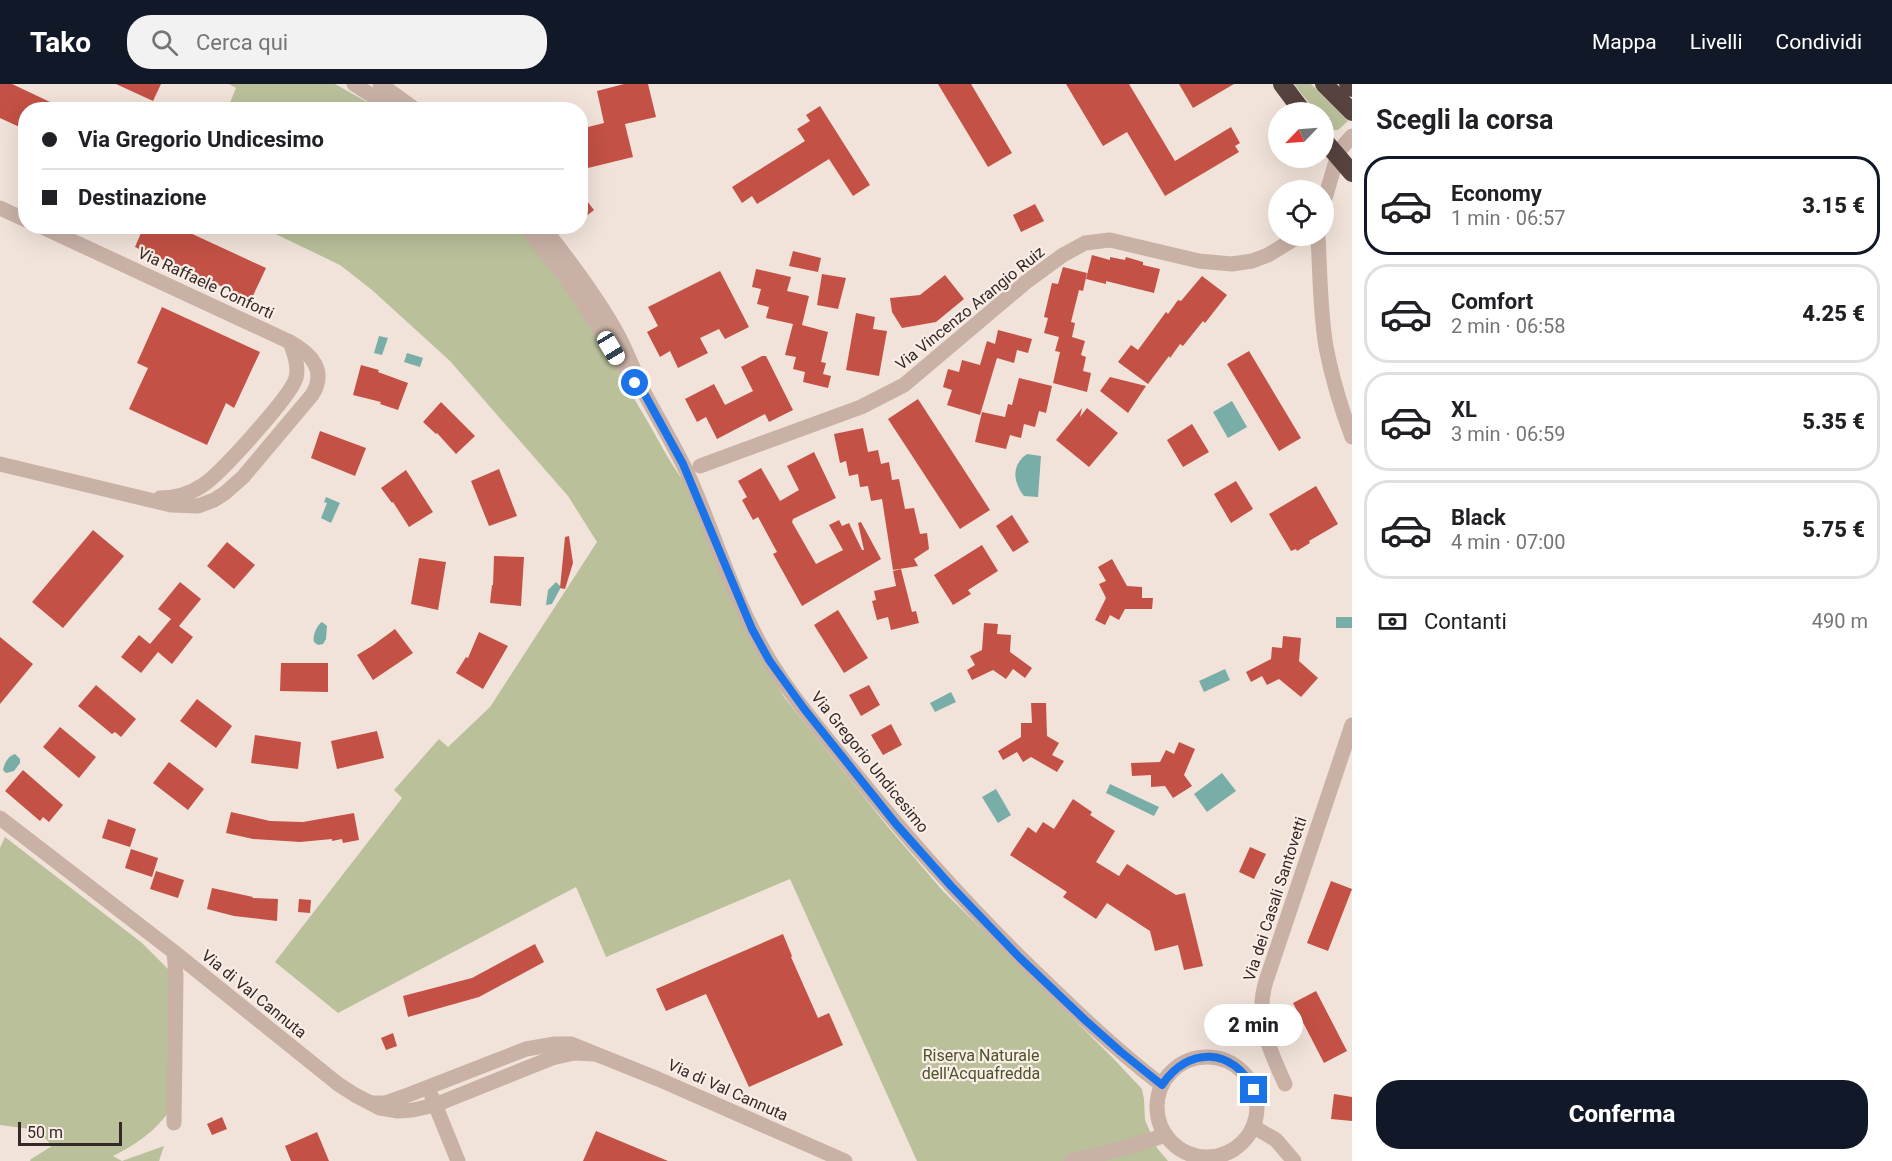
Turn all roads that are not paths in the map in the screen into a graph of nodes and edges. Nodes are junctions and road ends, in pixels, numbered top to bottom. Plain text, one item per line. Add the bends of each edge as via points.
1 (354, 84) edge
2 (380, 84) edge
3 (1282, 84) edge
4 (1324, 84) edge
5 (1348, 84) edge
6 (1352, 88) edge
7 (382, 102) edge
8 (405, 102) edge
9 (1296, 102) edge
10 (1352, 112) edge
11 (1350, 139) edge
12 (1334, 153) edge
13 (1339, 159) junction
14 (1352, 173) edge
15 (1332, 180) edge
16 (0, 208) edge
17 (18, 216) edge
18 (57, 234) edge
19 (531, 234) edge
20 (548, 234) edge
21 (1283, 246) edge
22 (1318, 246) edge
23 (290, 342) junction
24 (644, 393) junction
25 (1352, 437) edge
26 (0, 464) edge
27 (700, 465) dead end
28 (145, 498) junction
29 (1352, 725) edge
30 (0, 818) edge
31 (174, 952) junction
32 (596, 1054) junction
33 (1285, 1084) dead end
34 (1162, 1085) junction
35 (428, 1087) junction
36 (372, 1104) junction
37 (435, 1105) junction
38 (174, 1123) dead end
39 (1254, 1127) junction
40 (1166, 1136) junction
41 (458, 1160) edge
42 (845, 1161) edge
43 (1071, 1161) edge
44 (1294, 1161) edge

1 - 7 street
2 - 8 street
3 - 9 highway
4 - 10 highway
5 - 6 highway
11 - 13 street
12 - 13 highway
13 - 14 highway
13 - 15 street
16 - 17 street
18 - 23 street, Via Raffaele Conforti
19 - 24 street, Via Gregorio Undicesimo
20 - 24 street, Via Gregorio Undicesimo via 600,304 627,351
21 - 27 street, Via Vincenzo Arangio Ruiz via 1252,261 1233,264 1199,261 1110,240 1085,243 1026,282 904,385 861,407
22 - 25 street via 1326,346
23 - 28 street, Via Raffaele Conforti via 297,370 291,389 219,472 183,495
23 - 28 street, Via Raffaele Conforti via 313,360 317,386 243,477 220,497 198,506 179,507
24 - 34 street, Via Gregorio Undicesimo via 690,479 752,629 805,710 951,886 1085,1020
26 - 28 street, Via Raffaele Conforti
29 - 33 street, Via dei Casali Santovetti via 1260,1003 1265,1037
30 - 31 street, Via di Val Cannuta
31 - 36 street, Via di Val Cannuta via 338,1084
31 - 38 street, Via di Val Cannuta
32 - 35 street, Via di Val Cannuta via 571,1044 534,1047
32 - 37 street, Via di Val Cannuta via 560,1056
32 - 42 street, Via di Val Cannuta
34 - 39 street via 1170,1073 1189,1060 1223,1059 1242,1071 1254,1090
34 - 40 street via 1157,1103
35 - 36 street, Via di Val Cannuta
35 - 37 street
36 - 37 street, Via di Val Cannuta via 398,1111
37 - 41 street
39 - 40 street via 1246,1142 1217,1156 1189,1153
39 - 44 street via 1276,1140
40 - 43 street

